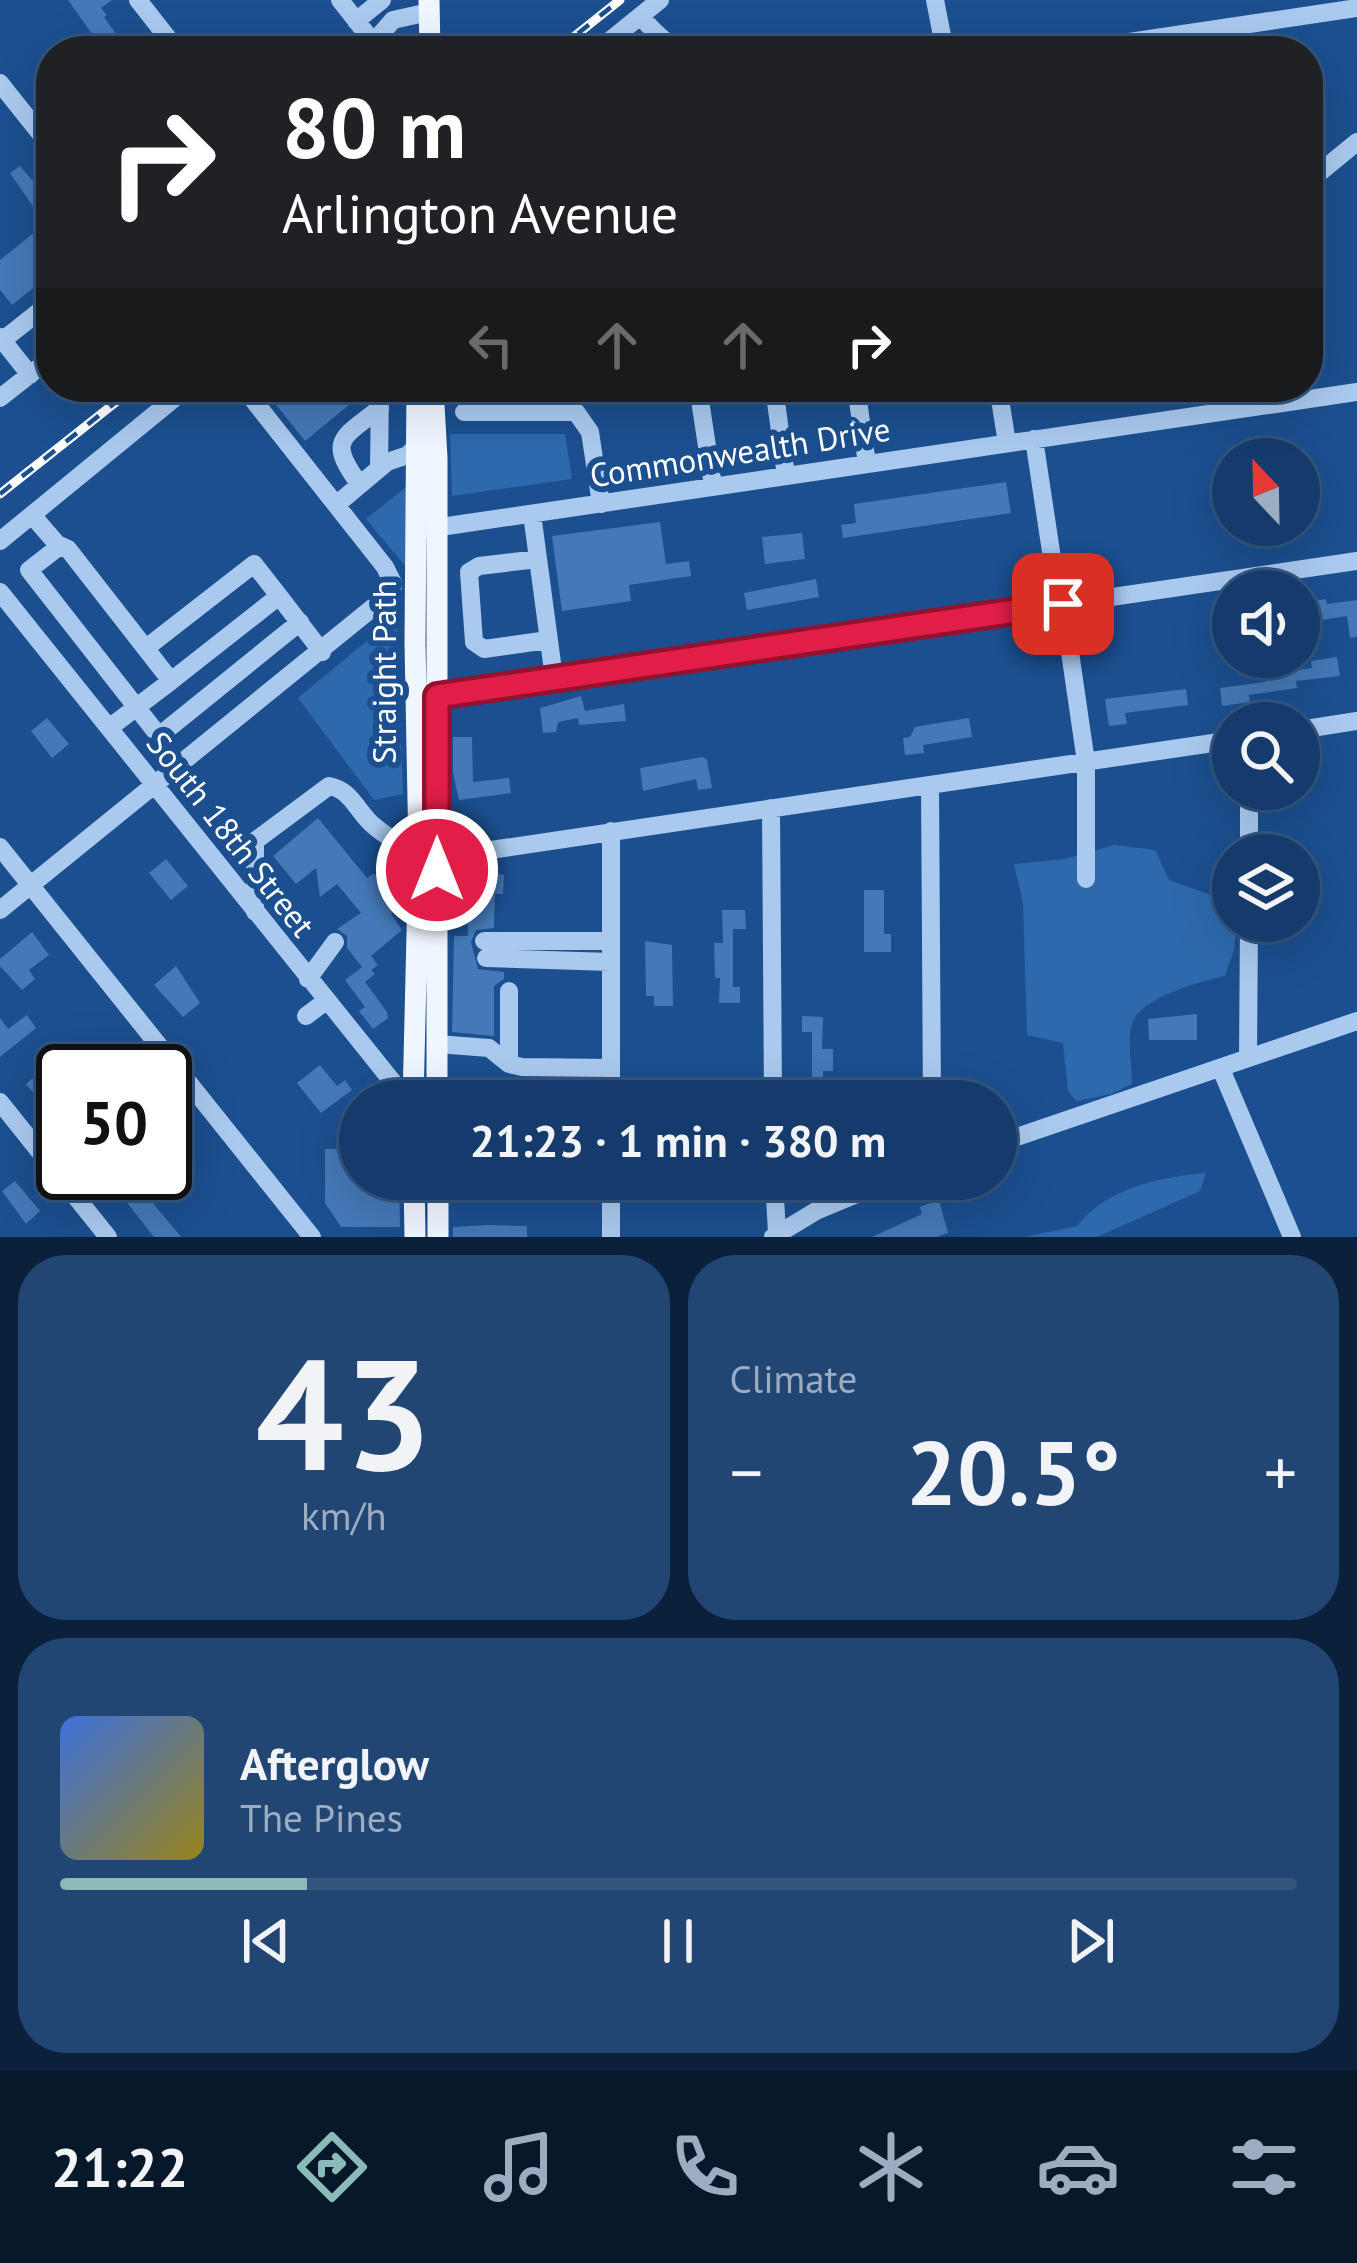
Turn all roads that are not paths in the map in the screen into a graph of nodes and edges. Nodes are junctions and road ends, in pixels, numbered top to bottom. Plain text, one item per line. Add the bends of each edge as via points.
1 (137, 0) edge
2 (340, 0) edge
3 (660, 0) edge
4 (935, 0) edge
5 (381, 1) edge
6 (429, 6) edge
7 (1355, 11) edge
8 (640, 16) junction
9 (393, 20) junction
10 (356, 21) junction
11 (166, 36) edge
12 (368, 36) edge
13 (384, 36) edge
14 (615, 36) edge
15 (658, 36) edge
16 (942, 36) edge
17 (1176, 36) edge
18 (0, 83) edge
19 (36, 128) edge
20 (1357, 142) edge
21 (1323, 170) edge
22 (36, 313) edge
23 (1, 339) edge
24 (36, 369) edge
25 (30, 374) junction
26 (1357, 392) edge
27 (1323, 397) edge
28 (0, 398) edge
29 (170, 402) edge
30 (255, 402) edge
31 (380, 402) edge
32 (417, 402) edge
33 (432, 402) edge
34 (700, 402) edge
35 (776, 402) edge
36 (858, 402) edge
37 (1000, 402) edge
38 (1288, 402) edge
39 (380, 408) junction
40 (464, 412) dead end
41 (1034, 439) junction
42 (1007, 443) junction
43 (417, 445) junction
44 (867, 464) junction
45 (383, 465) junction
46 (786, 476) junction
47 (417, 478) junction
48 (360, 485) junction
49 (713, 486) junction
50 (601, 503) junction
51 (336, 505) junction
52 (32, 514) junction
53 (532, 514) junction
54 (426, 530) junction
55 (0, 541) edge
56 (60, 545) junction
57 (538, 559) junction
58 (1357, 561) edge
59 (1055, 578) dead end
60 (0, 592) edge
61 (279, 596) junction
62 (1063, 604) junction
63 (300, 622) junction
64 (548, 640) junction
65 (146, 648) junction
66 (322, 652) junction
67 (554, 679) junction
68 (171, 681) junction
69 (437, 696) junction
70 (137, 707) junction
71 (1357, 722) edge
72 (1320, 727) edge
73 (109, 728) junction
74 (1212, 743) edge
75 (1086, 762) junction
76 (930, 785) junction
77 (154, 786) junction
78 (771, 808) junction
79 (611, 831) junction
80 (0, 847) edge
81 (428, 855) junction
82 (1086, 879) dead end
83 (31, 886) junction
84 (0, 910) edge
85 (255, 912) junction
86 (335, 942) dead end
87 (1249, 942) edge
88 (485, 950) dead end
89 (611, 952) junction
90 (308, 979) junction
91 (509, 991) dead end
92 (326, 1001) junction
93 (306, 1016) dead end
94 (1357, 1022) edge
95 (437, 1044) junction
96 (1248, 1058) junction
97 (516, 1065) junction
98 (611, 1069) junction
99 (1221, 1069) junction
100 (391, 1080) edge
101 (418, 1080) edge
102 (437, 1080) edge
103 (611, 1080) edge
104 (773, 1080) edge
105 (932, 1080) edge
106 (0, 1102) edge
107 (1017, 1137) edge
108 (414, 1200) edge
109 (437, 1200) edge
110 (611, 1200) edge
111 (774, 1200) edge
112 (842, 1200) edge
113 (775, 1235) edge
114 (108, 1237) edge
115 (312, 1237) edge
116 (415, 1237) edge
117 (438, 1237) edge
118 (611, 1237) edge
119 (1292, 1237) edge

1 - 11 street
2 - 10 street
3 - 8 street
4 - 16 street
5 - 9 street
5 - 10 street
6 - 9 street
7 - 17 street
8 - 14 street
8 - 15 street
9 - 13 street
10 - 12 street
18 - 19 street
20 - 21 street
22 - 23 street
23 - 25 street
24 - 25 street
25 - 28 street
26 - 27 street, Commonwealth Drive
29 - 52 street
30 - 51 street
31 - 39 street
32 - 43 main road, Straight Path
33 - 54 main road, Straight Path
34 - 49 street
35 - 46 street
36 - 44 street
37 - 42 street
38 - 41 street, Commonwealth Drive
39 - 45 street
39 - 48 street via 338,446
40 - 50 street via 576,412 590,432
41 - 42 street, Commonwealth Drive
41 - 59 street
42 - 44 street, Commonwealth Drive
43 - 45 street
43 - 47 main road, Straight Path
44 - 46 street, Commonwealth Drive
45 - 47 street
45 - 48 street
46 - 49 street, Commonwealth Drive
47 - 54 main road, Straight Path
48 - 51 street
49 - 50 street, Commonwealth Drive
50 - 53 street, Commonwealth Drive
51 - 66 street via 393,583 390,596
52 - 55 street
52 - 56 street
53 - 54 street, Commonwealth Drive
53 - 57 street
54 - 69 main road, Straight Path
54 - 81 main road, Straight Path
56 - 65 street
56 - 70 street via 29,570
57 - 64 street
57 - 64 street via 469,572 473,642 484,649
58 - 62 street
60 - 73 street, South 18th Street
61 - 63 street
61 - 65 street via 254,564
61 - 68 street
62 - 67 street
62 - 75 street
63 - 66 street
63 - 70 street via 159,736
64 - 67 street
65 - 68 street
66 - 77 street
67 - 69 street
68 - 70 street
69 - 81 main road, Straight Path
70 - 73 street
71 - 72 street
73 - 77 street, South 18th Street
74 - 75 street
75 - 76 street
75 - 82 street
76 - 78 street
76 - 105 street
77 - 83 street
77 - 85 street, South 18th Street
78 - 79 street
78 - 104 street
79 - 81 street
79 - 89 street
80 - 83 street
81 - 85 street via 400,846 343,789 329,786 254,841
81 - 95 main road, Straight Path
81 - 101 main road, Straight Path
83 - 84 street
83 - 115 street
85 - 90 street, South 18th Street
86 - 90 street
87 - 96 street
88 - 89 street
89 - 98 street
90 - 92 street, South 18th Street
91 - 97 street
92 - 93 street
92 - 100 street, South 18th Street
94 - 96 street
95 - 97 street via 489,1048
95 - 102 main road, Straight Path
96 - 99 street
97 - 98 street
98 - 103 street
99 - 107 street
99 - 119 street
106 - 114 street
108 - 116 main road
109 - 117 main road
110 - 118 street
111 - 113 street
112 - 113 street

